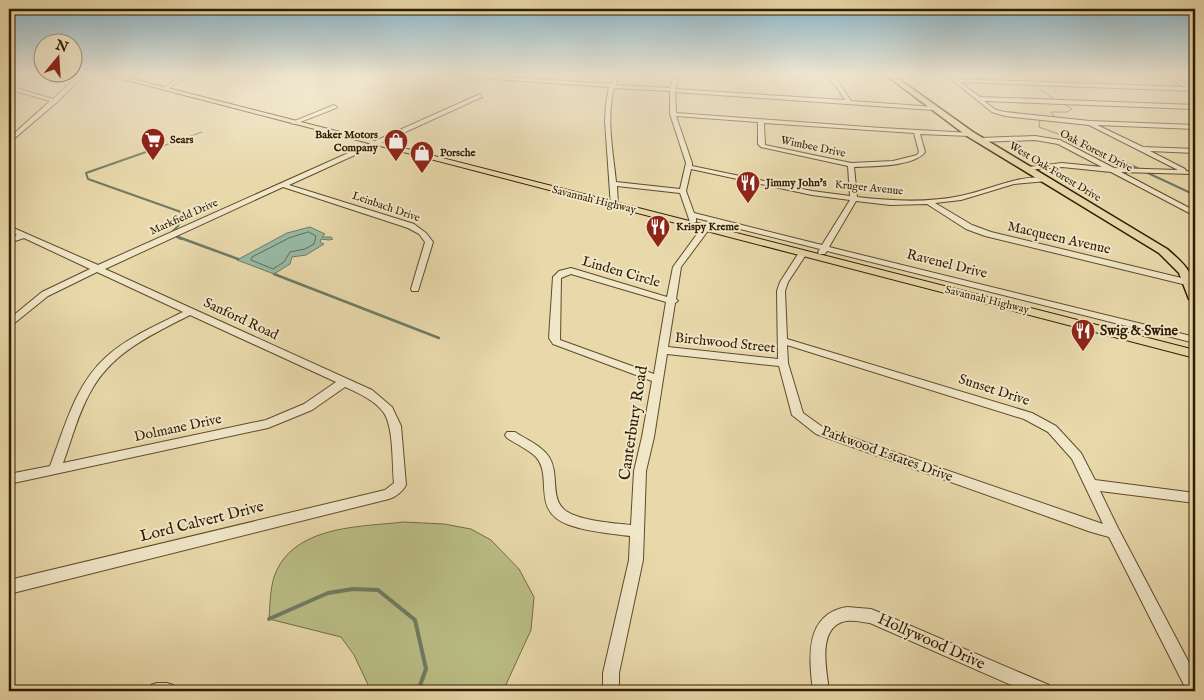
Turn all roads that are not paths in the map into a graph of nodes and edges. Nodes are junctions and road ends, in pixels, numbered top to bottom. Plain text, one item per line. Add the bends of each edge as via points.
1 (47, 108) edge
2 (235, 108) edge
3 (330, 108) edge
4 (454, 108) edge
5 (608, 108) edge
6 (673, 108) edge
7 (928, 108) edge
8 (933, 108) joint
9 (990, 108) edge
10 (673, 114) junction
11 (761, 121) junction
12 (293, 123) junction
13 (1090, 123) junction
14 (1195, 127) edge
15 (917, 132) junction
16 (970, 134) junction
17 (10, 139) edge
18 (980, 140) junction
19 (375, 143) junction
20 (1138, 148) junction
21 (1195, 151) edge
22 (851, 165) junction
23 (689, 167) junction
24 (1028, 168) junction
25 (1113, 170) junction
26 (1193, 174) edge
27 (1047, 179) junction
28 (614, 184) junction
29 (283, 185) junction
30 (682, 191) junction
31 (854, 199) junction
32 (928, 202) junction
33 (614, 205) junction
34 (1195, 214) edge
35 (698, 223) junction
36 (9, 228) edge
37 (24, 235) junction
38 (9, 241) edge
39 (822, 253) junction
40 (803, 254) junction
41 (98, 268) junction
42 (1191, 283) junction
43 (415, 289) dead end
44 (1195, 299) edge
45 (673, 301) junction
46 (191, 311) junction
47 (9, 323) edge
48 (1195, 340) edge
49 (784, 341) junction
50 (663, 350) junction
51 (1195, 354) edge
52 (783, 363) junction
53 (657, 379) junction
54 (344, 382) junction
55 (511, 435) dead end
56 (55, 469) junction
57 (9, 479) edge
58 (400, 485) joint
59 (1092, 485) junction
60 (1195, 498) edge
61 (638, 532) junction
62 (1113, 532) junction
63 (9, 587) edge
64 (1034, 689) edge
65 (1195, 690) edge
66 (157, 691) edge
67 (167, 691) edge
68 (611, 691) edge
69 (821, 691) edge

1 - 17 street
2 - 12 highway, Savannah Highway
3 - 12 street
4 - 19 street, Markfield Drive
5 - 28 street
6 - 10 street
7 - 8 street
8 - 16 main road, West Oak Forest Drive
9 - 13 street via 1005,114
10 - 11 street
10 - 23 street
11 - 15 street
11 - 22 street, Wimbee Drive via 763,146
12 - 19 highway, Savannah Highway
13 - 14 street
13 - 20 street
15 - 16 street
15 - 22 street, Wimbee Drive via 922,152 919,156 893,163
16 - 18 main road, West Oak Forest Drive
18 - 24 main road, West Oak Forest Drive
18 - 25 street, Oak Forest Drive via 1048,139
19 - 29 street, Markfield Drive
19 - 33 highway, Savannah Highway
20 - 21 street
20 - 26 street
22 - 31 street
23 - 30 street
23 - 31 street, Kruger Avenue
24 - 25 street via 1062,166
24 - 27 main road, West Oak Forest Drive
25 - 26 street
25 - 34 street, Oak Forest Drive
27 - 32 street, Kruger Avenue via 1013,182 961,198
27 - 42 main road, West Oak Forest Drive via 1163,251 1180,265
28 - 30 street
28 - 33 street
29 - 41 street, Markfield Drive
29 - 43 street, Leinbach Drive via 411,226 426,236 429,242
30 - 35 street
31 - 32 street, Kruger Avenue via 890,203
31 - 39 street
32 - 42 street, Macqueen Avenue via 969,227 988,234
33 - 35 highway, Savannah Highway
35 - 39 street, Ravenel Drive
35 - 40 highway, Savannah Highway
35 - 45 street, Canterbury Road via 678,267
36 - 37 street, Sanford Road
37 - 38 street
37 - 41 street, Sanford Road
39 - 40 highway, Savannah Highway
39 - 48 street, Ravenel Drive
39 - 51 highway, Savannah Highway
40 - 49 street, Parkwood Estates Drive via 781,291
41 - 46 street, Sanford Road
41 - 47 street, Markfield Drive via 45,294
42 - 44 main road, West Oak Forest Drive
45 - 50 street, Canterbury Road
45 - 53 street, Linden Circle via 571,272 562,272 557,277 556,342
46 - 54 street, Sanford Road
46 - 56 street via 132,343 92,379 79,404
49 - 52 street, Parkwood Estates Drive
49 - 59 street, Sunset Drive via 1028,416 1052,429 1068,445
50 - 52 street, Birchwood Street
50 - 53 street, Canterbury Road
52 - 62 street, Parkwood Estates Drive via 798,415 820,431
53 - 61 street, Canterbury Road via 640,472
54 - 56 street, Dolmane Drive via 308,407 268,424
54 - 58 street, Sanford Road via 368,393 388,410 395,426
55 - 61 street via 540,454 550,475 549,497 560,516
56 - 57 street, Dolmane Drive
58 - 63 street, Lord Calvert Drive via 390,494
59 - 60 street
59 - 62 street, Sunset Drive
61 - 68 street, Canterbury Road via 636,560 611,673
62 - 65 street, Sunset Drive
64 - 69 street, Hollywood Drive via 871,616 853,614 830,621 821,632 817,644
66 - 67 street

